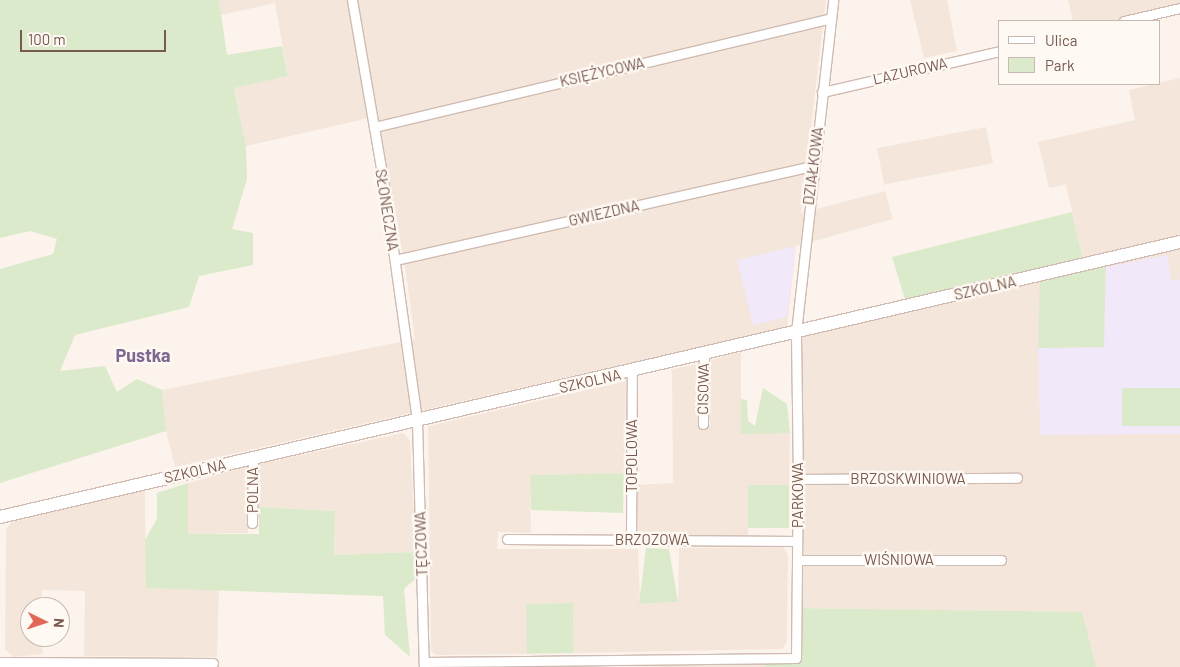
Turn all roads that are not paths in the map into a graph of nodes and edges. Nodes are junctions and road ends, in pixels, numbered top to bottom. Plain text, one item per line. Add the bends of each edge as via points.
1 (352, 0) edge
2 (832, 0) edge
3 (1180, 8) edge
4 (831, 18) junction
5 (1128, 20) edge
6 (998, 50) edge
7 (822, 92) junction
8 (374, 127) junction
9 (812, 166) junction
10 (1180, 242) edge
11 (395, 260) junction
12 (796, 332) junction
13 (704, 354) junction
14 (632, 371) junction
15 (417, 421) junction
16 (703, 424) dead end
17 (253, 457) junction
18 (1017, 478) dead end
19 (798, 479) junction
20 (0, 517) edge
21 (252, 523) dead end
22 (507, 539) dead end
23 (631, 540) junction
24 (797, 541) junction
25 (797, 560) junction
26 (1001, 560) dead end
27 (0, 662) edge
28 (213, 663) dead end
29 (424, 664) edge

1 - 8 street, SŁONECZNA
2 - 4 street, DZIAŁKOWA
3 - 5 street
4 - 7 street, DZIAŁKOWA
4 - 8 street, KSIĘŻYCOWA
6 - 7 street, LAZUROWA
7 - 9 street, DZIAŁKOWA
8 - 11 street, SŁONECZNA
9 - 11 street, GWIEZDNA
9 - 12 street, DZIAŁKOWA
10 - 12 street, SZKOLNA
11 - 15 street, SŁONECZNA
12 - 13 street, SZKOLNA
12 - 19 street, PARKOWA
13 - 14 street, SZKOLNA
13 - 16 street, CISOWA
14 - 15 street, SZKOLNA
14 - 23 street, TOPOLOWA
15 - 17 street, SZKOLNA
15 - 29 street, TĘCZOWA
17 - 20 street, SZKOLNA
17 - 21 street, POLNA
18 - 19 street, BRZOSKWINIOWA
19 - 24 street, PARKOWA
22 - 23 street, BRZOZOWA
23 - 24 street, BRZOZOWA
24 - 25 street, PARKOWA
25 - 26 street, WIŚNIOWA
25 - 29 street, PARKOWA via 796,658
27 - 28 street

